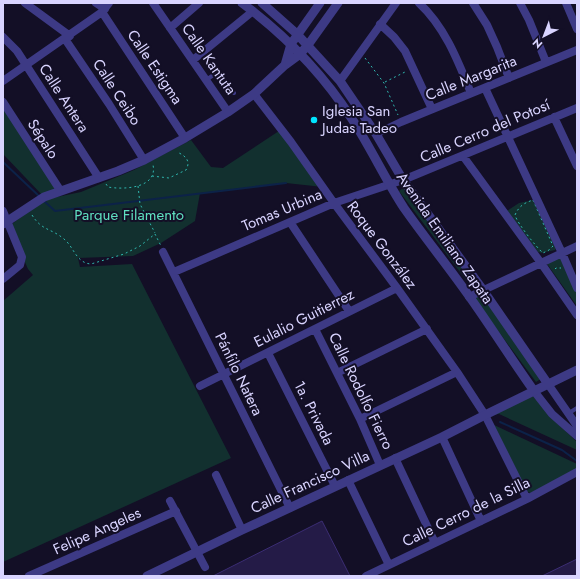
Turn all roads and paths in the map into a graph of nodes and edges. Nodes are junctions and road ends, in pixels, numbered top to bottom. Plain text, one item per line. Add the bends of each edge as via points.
1 (25, 3) edge
2 (96, 3) edge
3 (153, 3) edge
4 (199, 3) edge
5 (242, 3) edge
6 (262, 3) edge
7 (320, 3) edge
8 (338, 3) edge
9 (396, 3) edge
10 (419, 3) edge
11 (473, 3) edge
12 (520, 3) edge
13 (566, 3) edge
14 (105, 8) edge
15 (253, 11) junction
16 (380, 24) junction
17 (170, 28) junction
18 (577, 29) edge
19 (297, 34) junction
20 (3, 37) edge
21 (67, 37) junction
22 (291, 44) junction
23 (308, 45) junction
24 (577, 50) edge
25 (361, 52) junction
26 (300, 54) junction
27 (193, 60) junction
28 (546, 62) junction
29 (285, 65) junction
30 (27, 66) junction
31 (412, 68) junction
32 (509, 78) junction
33 (206, 80) junction
34 (3, 81) edge
35 (340, 81) junction
36 (384, 83) junction
37 (485, 88) junction
38 (234, 92) dead end
39 (471, 93) junction
40 (254, 94) junction
41 (3, 102) edge
42 (577, 108) edge
43 (432, 109) junction
44 (228, 112) junction
45 (554, 117) junction
46 (401, 122) junction
47 (376, 134) junction
48 (507, 137) junction
49 (185, 138) junction
50 (169, 146) junction
51 (463, 156) junction
52 (147, 159) junction
53 (577, 166) edge
54 (152, 176) junction
55 (101, 177) junction
56 (403, 180) junction
57 (390, 185) junction
58 (138, 186) junction
59 (60, 190) junction
60 (533, 200) joint
61 (334, 203) junction
62 (28, 207) junction
63 (3, 211) edge
64 (290, 222) junction
65 (5, 223) edge
66 (155, 234) junction
67 (577, 246) edge
68 (163, 252) joint
69 (562, 253) junction
70 (541, 263) junction
71 (564, 269) dead end
72 (174, 272) junction
73 (553, 272) dead end
74 (3, 280) edge
75 (397, 288) junction
76 (577, 288) edge
77 (483, 290) junction
78 (469, 296) junction
79 (349, 311) junction
80 (577, 315) edge
81 (315, 328) junction
82 (427, 329) junction
83 (268, 353) junction
84 (577, 370) edge
85 (457, 372) junction
86 (337, 373) junction
87 (224, 374) junction
88 (548, 384) junction
89 (200, 386) dead end
90 (534, 391) junction
91 (577, 408) edge
92 (569, 413) junction
93 (486, 414) junction
94 (360, 419) junction
95 (577, 426) edge
96 (577, 436) edge
97 (442, 437) junction
98 (395, 458) junction
99 (380, 465) junction
100 (577, 472) edge
101 (216, 475) dead end
102 (348, 480) junction
103 (335, 486) junction
104 (527, 499) junction
105 (170, 501) dead end
106 (290, 508) junction
107 (176, 511) junction
108 (481, 521) junction
109 (242, 530) junction
110 (435, 543) junction
111 (198, 552) junction
112 (389, 565) junction
113 (205, 567) dead end
114 (29, 576) edge
115 (147, 576) edge
116 (366, 576) edge

1 - 21 street, Calle Ceibo
2 - 14 street, Calle Estigma
3 - 17 street, Calle Kantuta
4 - 17 street
5 - 15 street, Avenida Emiliano Zapata
6 - 19 street, Avenida Emiliano Zapata
7 - 19 street
8 - 23 street
9 - 16 street
10 - 39 street via 429,12 446,38
11 - 32 street via 487,25
12 - 28 street
13 - 18 street
14 - 21 street
14 - 49 street, Calle Estigma
15 - 22 street, Avenida Emiliano Zapata
15 - 27 street
16 - 25 street
16 - 31 street via 400,44
17 - 27 street, Calle Kantuta
19 - 22 street
19 - 23 street, Avenida Emiliano Zapata
20 - 30 street, Calle Antera
21 - 30 street
21 - 52 street, Calle Ceibo
22 - 26 street, Avenida Emiliano Zapata
22 - 29 street
23 - 26 street
23 - 35 street, Avenida Emiliano Zapata
24 - 28 street, Calle Margarita
25 - 35 street
25 - 36 path
26 - 29 street
26 - 57 street, Avenida Emiliano Zapata via 351,117
27 - 33 street, Calle Kantuta
28 - 32 street, Calle Margarita
29 - 40 street
30 - 34 street
30 - 55 street, Calle Antera
31 - 36 path
31 - 43 street
32 - 37 street, Calle Margarita
33 - 38 lane via 214,74
33 - 44 street, Calle Kantuta
35 - 47 street, Avenida Emiliano Zapata
36 - 46 path
37 - 39 street, Calle Margarita
37 - 48 street
39 - 43 street, Calle Margarita
40 - 44 street
40 - 61 street, Roque González
41 - 59 street, Sépalo
42 - 45 street, Calle Cerro del Potosí
43 - 46 street, Calle Margarita
44 - 49 street
45 - 48 street, Calle Cerro del Potosí
45 - 53 street
46 - 47 street, Calle Margarita
47 - 56 street, Avenida Emiliano Zapata
48 - 51 street, Calle Cerro del Potosí
48 - 69 street
49 - 50 street
50 - 52 street
50 - 54 path via 184,155 189,165 186,170 169,178
51 - 56 street, Calle Cerro del Potosí
51 - 70 street
52 - 54 path via 154,166
52 - 55 street
54 - 58 path
55 - 58 path via 108,187
55 - 59 street
56 - 57 street, Tomas Urbina
56 - 77 street, Avenida Emiliano Zapata
57 - 61 street, Tomas Urbina
57 - 78 street, Avenida Emiliano Zapata
58 - 66 path via 140,204
59 - 62 street
60 - 60 path via 553,246 543,253 515,215 520,206
61 - 64 street, Tomas Urbina
61 - 75 street, Roque González
62 - 65 street
62 - 66 path via 43,228 52,230 65,239 78,258 86,263 91,264 124,254
63 - 65 street
64 - 72 street, Tomas Urbina
64 - 79 street
65 - 74 street via 20,251 22,261
66 - 68 path
67 - 69 street
68 - 72 street, Pánfilo Natera
69 - 70 street
69 - 76 street
70 - 77 street
70 - 80 street
71 - 73 path via 556,268
72 - 87 street, Pánfilo Natera
75 - 79 street, Eulalio Guitierrez
75 - 82 street, Roque González
77 - 78 street
77 - 88 street, Avenida Emiliano Zapata
78 - 90 street, Avenida Emiliano Zapata
79 - 81 street, Eulalio Guitierrez
81 - 83 street, Eulalio Guitierrez
81 - 86 street, Calle Rodolfo Fierro
82 - 85 street, Roque González
82 - 86 street
83 - 87 street, Eulalio Guitierrez
83 - 103 street, 1a. Privada
84 - 88 street, Calle Francisco Villa
85 - 93 street, Roque González
85 - 94 street
86 - 94 street, Calle Rodolfo Fierro
87 - 89 street, Eulalio Guitierrez
87 - 106 street, Pánfilo Natera
88 - 90 street, Calle Francisco Villa
88 - 92 street, Avenida Emiliano Zapata
90 - 93 street, Calle Francisco Villa
90 - 96 street, Avenida Emiliano Zapata via 552,414
91 - 92 lane
92 - 95 street, Avenida Emiliano Zapata
93 - 97 street, Calle Francisco Villa
93 - 104 street, Roque González
94 - 99 street, Calle Rodolfo Fierro
97 - 98 street, Calle Francisco Villa
97 - 108 street
98 - 99 street, Calle Francisco Villa
98 - 110 street
99 - 102 street, Calle Francisco Villa
100 - 104 street, Calle Cerro de la Silla
101 - 109 street
102 - 103 street, Calle Francisco Villa
102 - 112 street
103 - 106 street, Calle Francisco Villa
104 - 108 street, Calle Cerro de la Silla
105 - 107 street
106 - 109 street, Calle Francisco Villa
107 - 111 street
107 - 114 street, Felipe Angeles
108 - 110 street, Calle Cerro de la Silla
109 - 111 street, Calle Francisco Villa
110 - 112 street, Calle Cerro de la Silla
111 - 113 street
111 - 115 street, Calle Francisco Villa
112 - 116 street, Calle Cerro de la Silla

